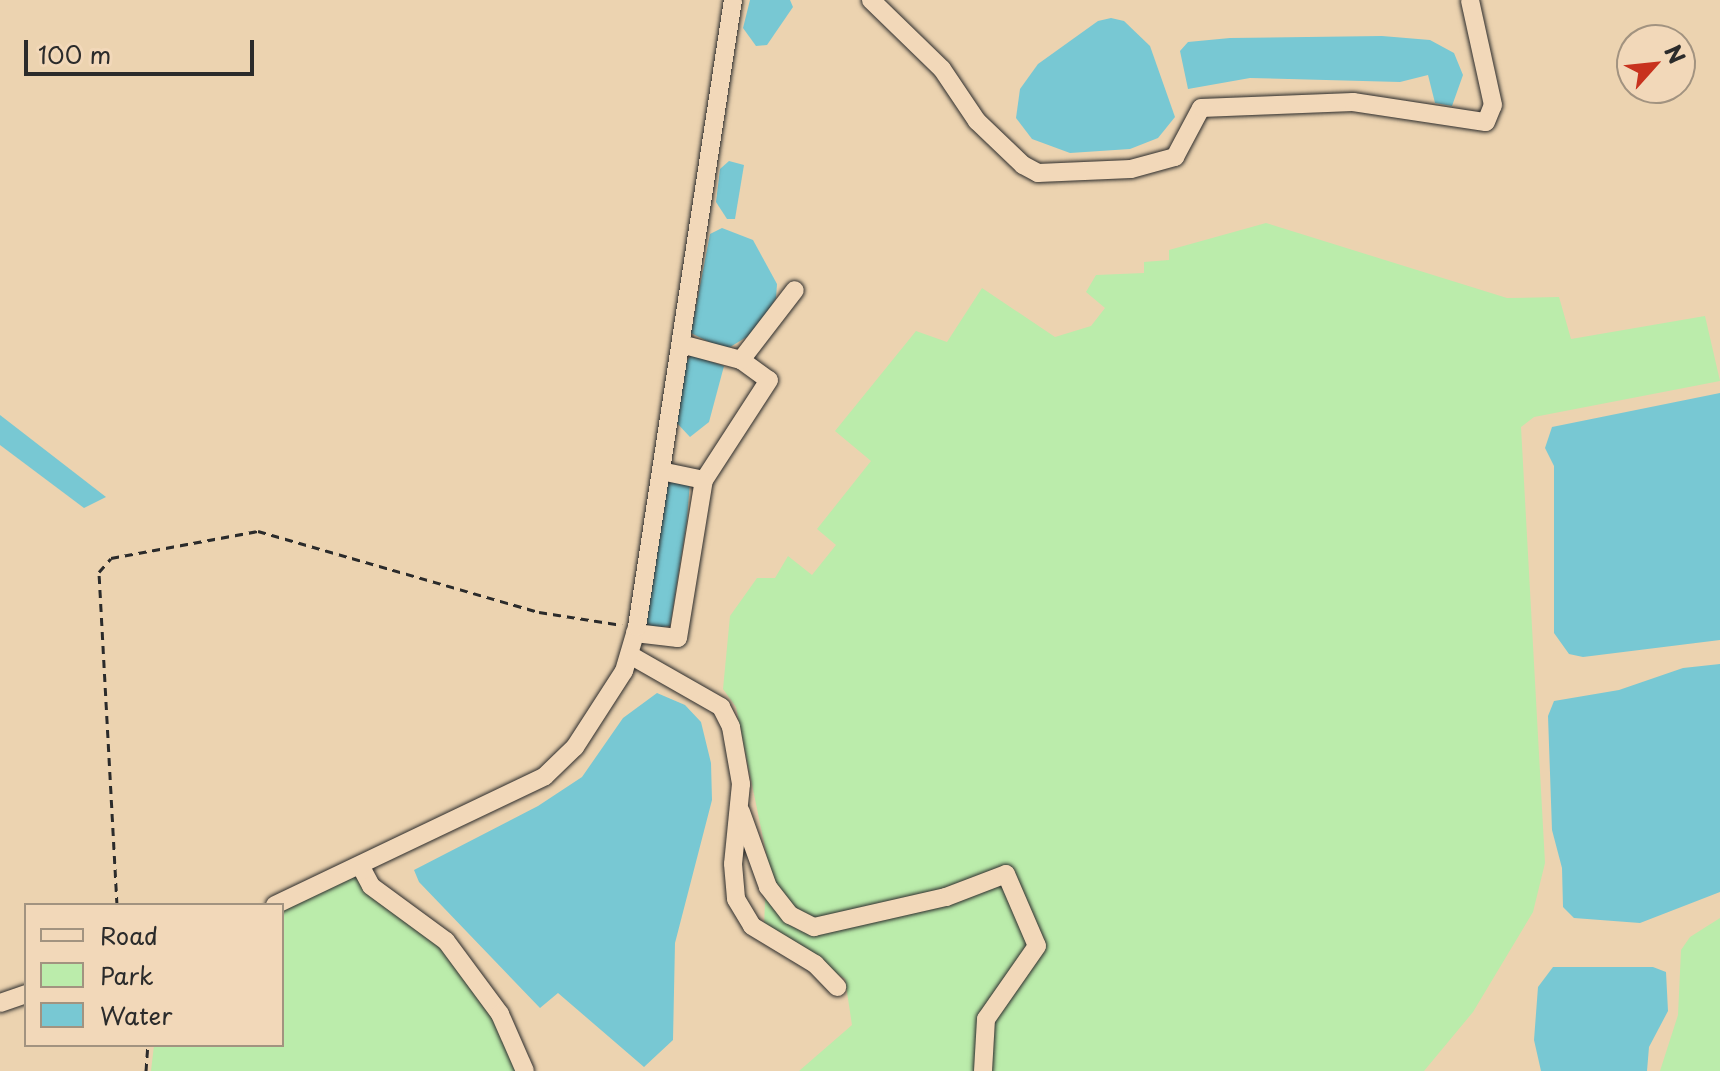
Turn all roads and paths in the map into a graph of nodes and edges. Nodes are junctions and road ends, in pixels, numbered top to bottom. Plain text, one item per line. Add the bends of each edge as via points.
1 (733, 0) edge
2 (871, 0) edge
3 (1470, 0) edge
4 (795, 290) dead end
5 (681, 344) junction
6 (741, 360) junction
7 (661, 471) junction
8 (704, 480) junction
9 (636, 630) junction
10 (630, 655) junction
11 (741, 812) junction
12 (361, 867) junction
13 (117, 903) edge
14 (280, 903) edge
15 (837, 987) dead end
16 (24, 995) edge
17 (0, 1003) edge
18 (148, 1047) edge
19 (146, 1071) edge
20 (525, 1071) edge
21 (983, 1071) edge

1 - 5 street
2 - 3 street via 942,69 977,121 1038,173 1131,169 1175,157 1201,108 1353,102 1486,122 1493,105
4 - 6 street
5 - 6 street
5 - 7 street
6 - 8 street via 769,380
7 - 8 street
7 - 9 street
8 - 9 street via 678,638
9 - 10 street
9 - 13 path via 539,612 258,531 118,553 99,572
10 - 11 street via 721,707 736,756
10 - 12 street via 585,733 545,776
11 - 15 street via 733,886 744,915 752,926 815,964
11 - 21 street via 768,887 790,915 814,927 946,897 1006,874 1037,946 986,1019
12 - 14 street
12 - 20 street via 371,886 446,941 500,1014
16 - 17 street
18 - 19 path

